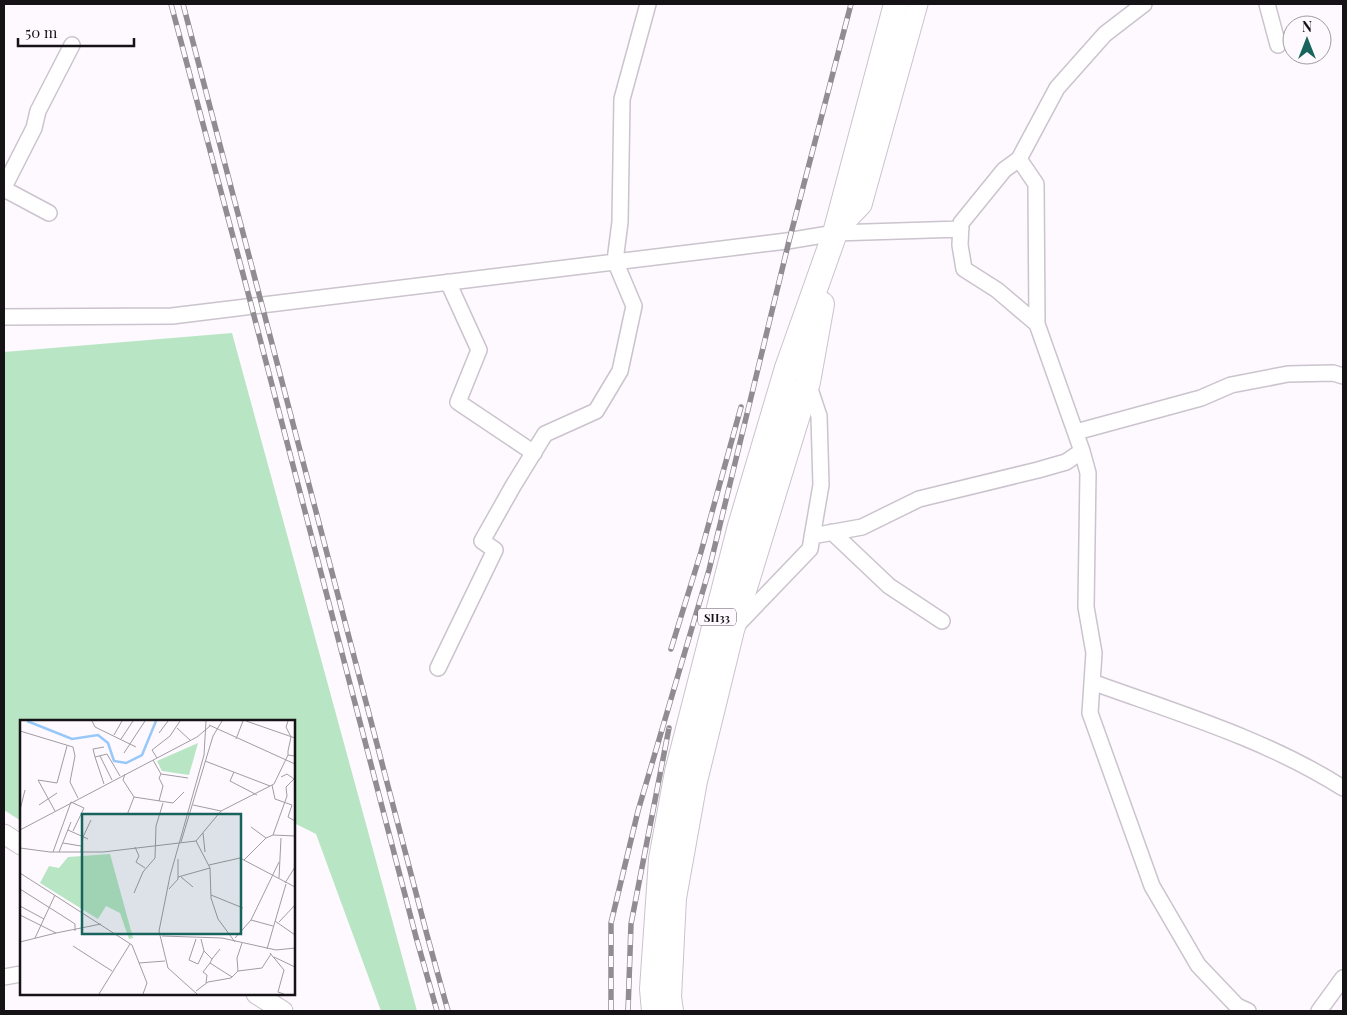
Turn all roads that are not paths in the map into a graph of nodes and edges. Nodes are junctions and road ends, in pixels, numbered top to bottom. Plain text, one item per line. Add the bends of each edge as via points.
1 (648, 4) edge
2 (896, 4) edge
3 (918, 4) edge
4 (1144, 4) edge
5 (1267, 4) edge
6 (72, 45) dead end
7 (1278, 45) dead end
8 (1019, 159) junction
9 (4, 188) edge
10 (49, 213) dead end
11 (960, 229) junction
12 (835, 233) junction
13 (615, 261) junction
14 (448, 282) junction
15 (4, 317) edge
16 (1037, 324) junction
17 (1343, 376) edge
18 (808, 382) junction
19 (1076, 432) junction
20 (1082, 452) junction
21 (534, 453) junction
22 (832, 532) junction
23 (812, 536) junction
24 (942, 620) dead end
25 (732, 630) junction
26 (438, 668) dead end
27 (1092, 682) junction
28 (1343, 788) edge
29 (4, 834) edge
30 (20, 845) edge
31 (20, 974) edge
32 (4, 977) edge
33 (1343, 978) edge
34 (258, 995) edge
35 (283, 1011) edge
36 (654, 1011) edge
37 (671, 1011) edge
38 (1248, 1011) edge
39 (1319, 1011) edge

1 - 13 street via 622,99 620,222
2 - 12 main road
3 - 12 street via 862,205
4 - 8 street via 1104,34 1057,88
5 - 7 street
6 - 9 street via 38,110 34,128
8 - 11 street via 1004,170 961,223
8 - 16 street via 1036,184
9 - 10 street
11 - 12 street
11 - 16 street via 964,269 997,290
12 - 13 street
12 - 18 main road, SH33
12 - 36 main road, SH33 via 787,368 740,526 677,772 661,859 652,989
13 - 14 street
13 - 21 street via 634,306 620,371 596,411 545,434
14 - 15 street via 172,316
14 - 21 street via 479,350 458,402
16 - 19 street
17 - 19 street via 1333,373 1288,374 1232,384 1202,398
18 - 23 street via 819,416 821,485
18 - 25 main road, SH33
19 - 20 street
20 - 22 street via 1066,462 919,499 862,528
20 - 27 street via 1088,473 1086,606 1094,653
21 - 26 street via 482,541 494,550
22 - 23 street
22 - 24 street via 889,586
23 - 25 street via 810,549
25 - 37 main road, SH33 via 695,780 674,898
27 - 28 street via 1242,736 1322,774
27 - 38 street via 1090,713 1152,886 1198,965 1237,1006
29 - 30 street
31 - 32 street
33 - 39 street
34 - 35 street

